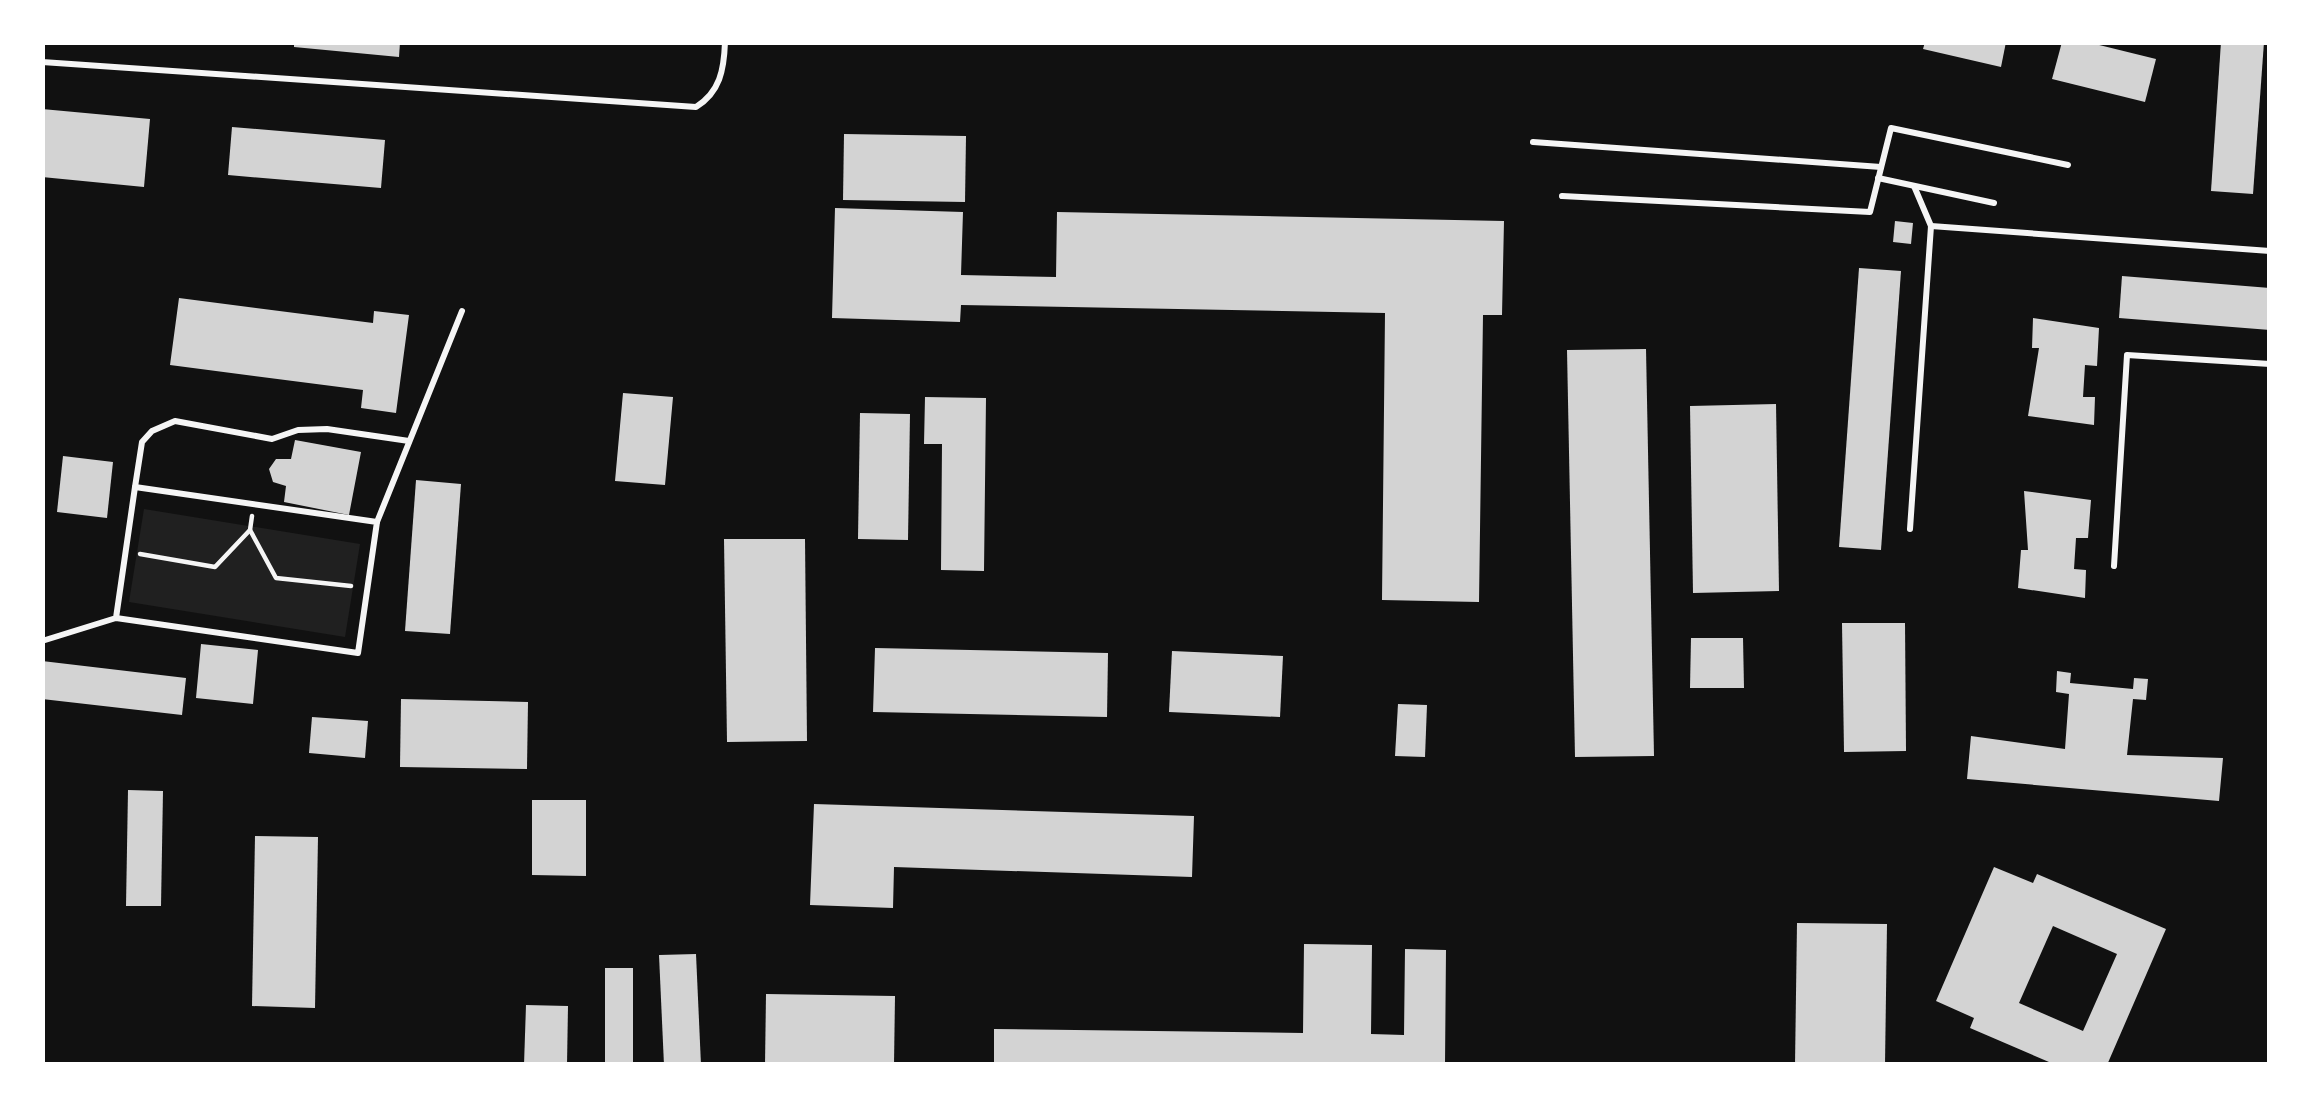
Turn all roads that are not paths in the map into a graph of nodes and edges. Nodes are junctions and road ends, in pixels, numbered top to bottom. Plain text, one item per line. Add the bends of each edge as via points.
1 (725, 42) edge
2 (42, 62) edge
3 (1533, 142) dead end
4 (2068, 165) dead end
5 (1881, 166) junction
6 (1878, 178) junction
7 (1914, 185) junction
8 (1562, 196) dead end
9 (1994, 202) dead end
10 (1931, 226) junction
11 (2270, 251) edge
12 (462, 310) dead end
13 (2270, 364) edge
14 (410, 441) junction
15 (135, 487) junction
16 (377, 522) junction
17 (1910, 529) dead end
18 (2114, 566) dead end
19 (116, 618) junction
20 (42, 641) edge

1 - 2 lane via 721,78 696,107
3 - 5 lane
4 - 5 lane via 1891,128
5 - 6 lane
6 - 7 lane
6 - 8 lane via 1870,212
7 - 9 lane
7 - 10 lane
10 - 11 lane
10 - 17 lane
12 - 14 lane
13 - 18 lane via 2127,355
14 - 15 lane via 327,429 272,439 176,421 142,442
14 - 16 lane
15 - 16 lane
15 - 19 lane
16 - 19 lane via 358,653
19 - 20 lane

